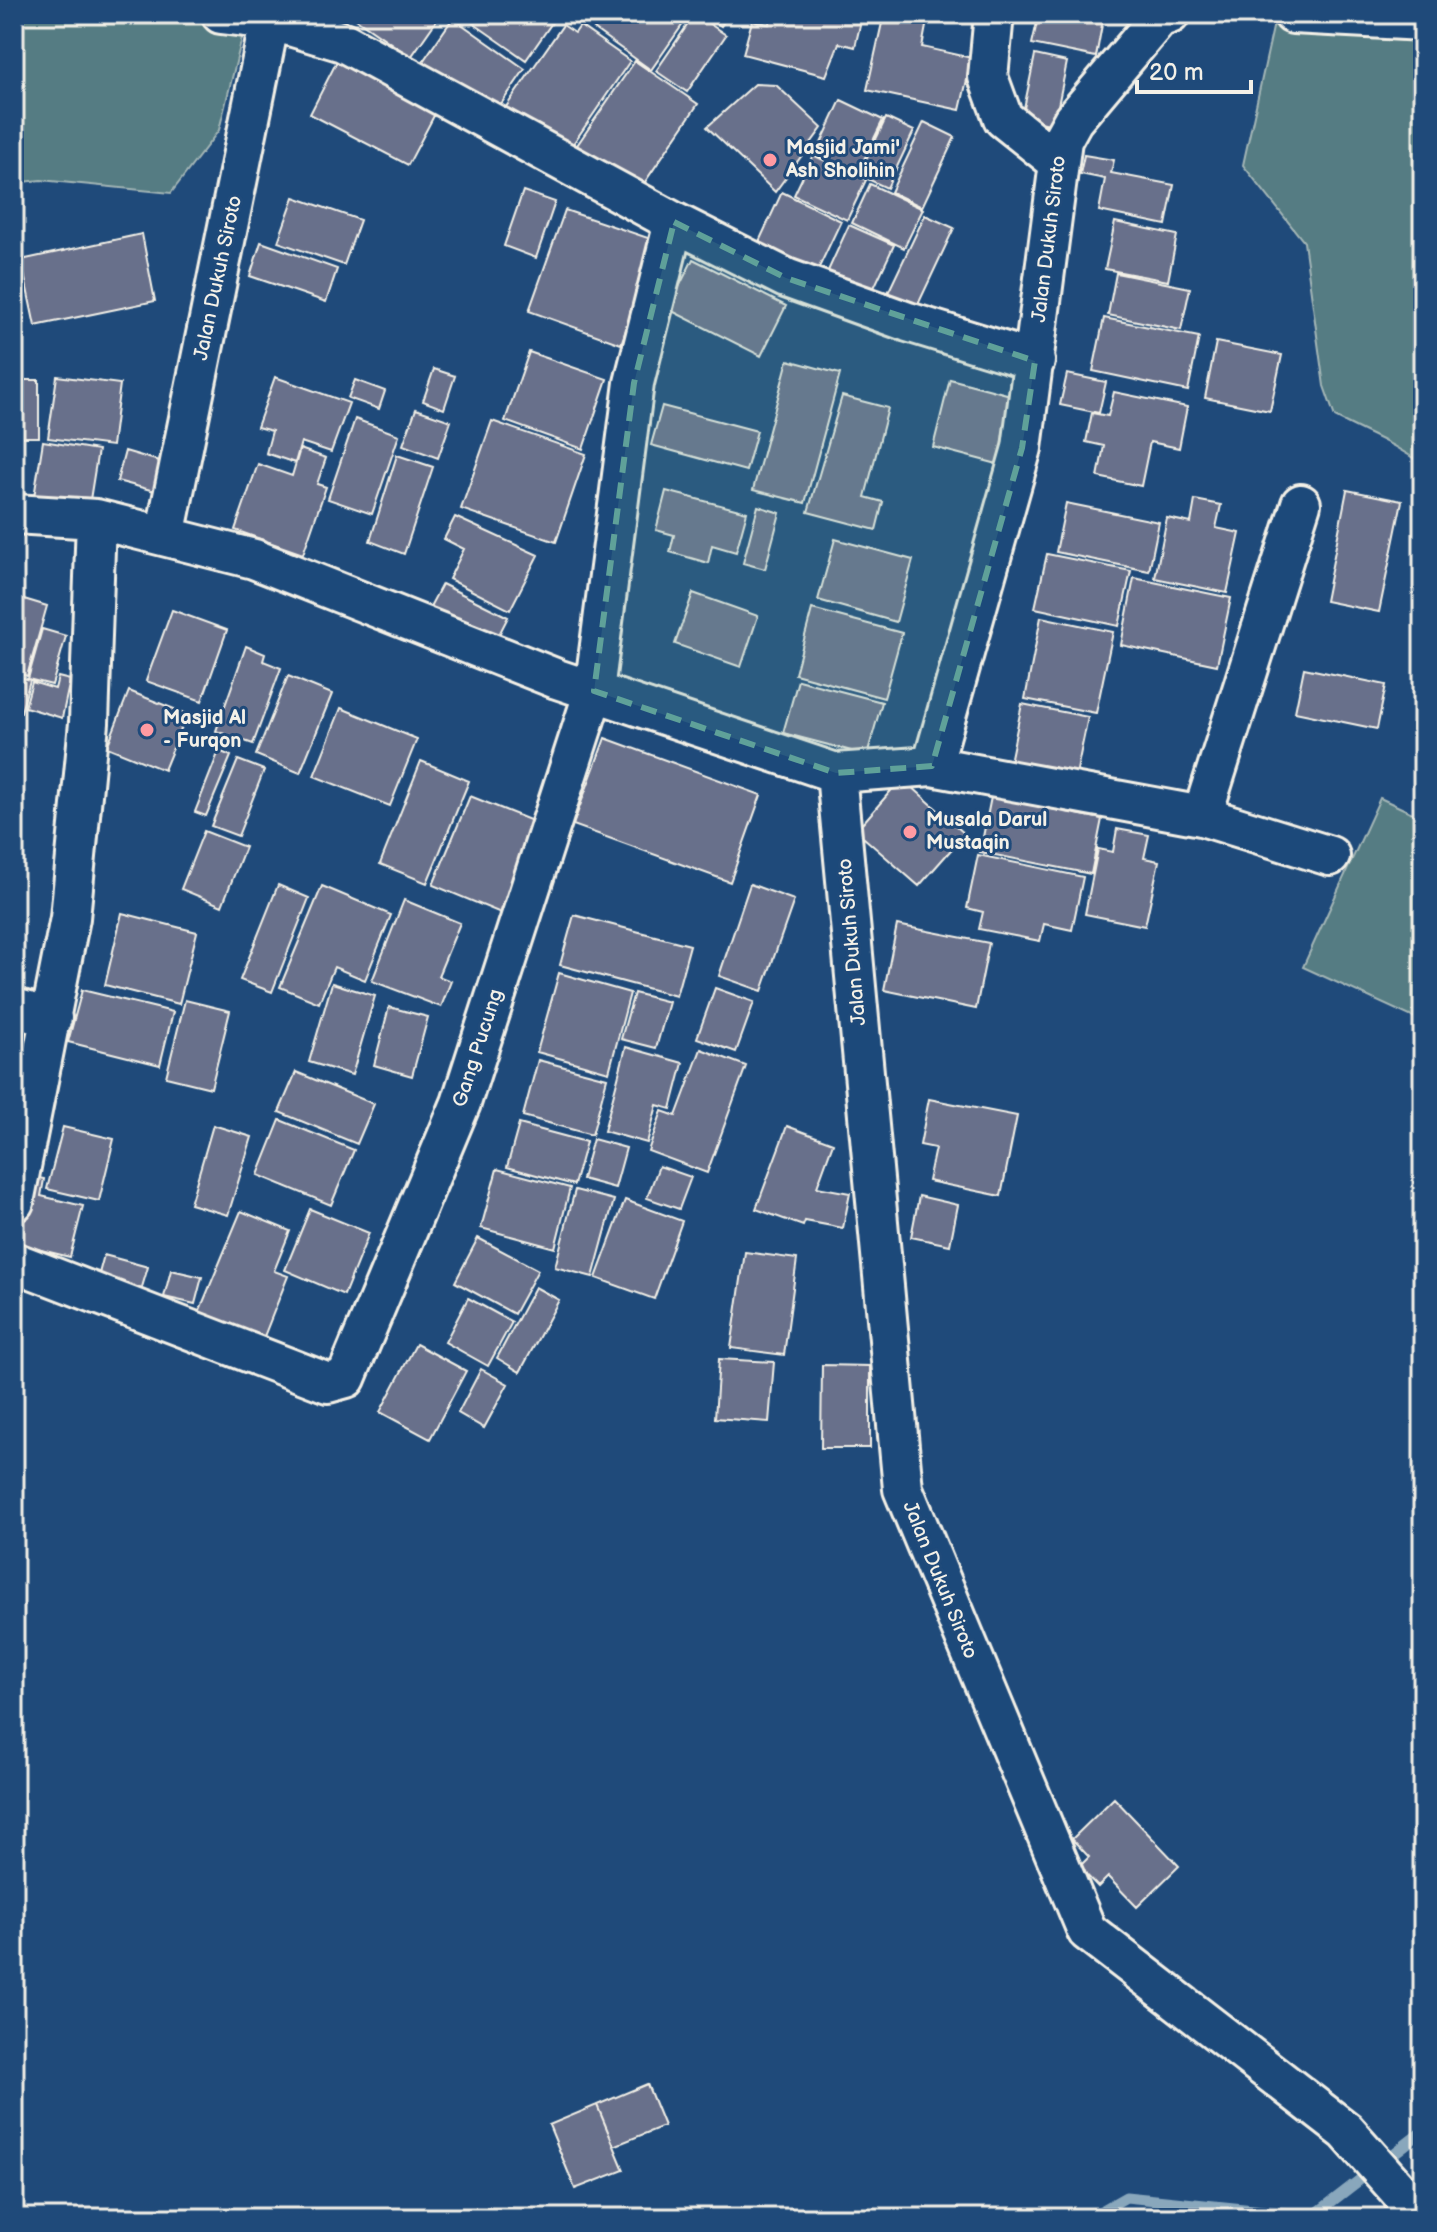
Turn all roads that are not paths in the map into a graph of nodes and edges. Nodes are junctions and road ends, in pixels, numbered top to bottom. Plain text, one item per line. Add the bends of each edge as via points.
1 (221, 14) edge
2 (994, 14) edge
3 (1170, 14) edge
4 (1293, 14) edge
5 (270, 20) junction
6 (1423, 21) edge
7 (1058, 162) junction
8 (674, 222) junction
9 (1035, 361) junction
10 (1301, 504) dead end
11 (14, 514) edge
12 (96, 519) junction
13 (165, 536) junction
14 (594, 691) junction
15 (932, 766) junction
16 (836, 773) junction
17 (1202, 816) junction
18 (1330, 856) dead end
19 (14, 1008) edge
20 (52, 1018) junction
21 (14, 1202) edge
22 (14, 1262) edge
23 (1406, 2206) edge

1 - 5 street
2 - 7 street via 988,77 1003,118
3 - 7 street, Jalan Dukuh Siroto via 1159,18 1073,120
4 - 6 street
5 - 8 street via 343,42
5 - 13 street, Jalan Dukuh Siroto
7 - 9 street, Jalan Dukuh Siroto
8 - 9 street via 786,278
8 - 14 street via 634,383
9 - 15 street, Jalan Dukuh Siroto via 1022,448
10 - 17 street
11 - 12 street
12 - 13 street
12 - 20 street via 89,723 70,918
13 - 14 street via 254,559
14 - 16 street
14 - 22 street, Gang Pucung via 461,1103 346,1378 328,1383
15 - 16 street
15 - 17 street
16 - 23 street, Jalan Dukuh Siroto via 903,1489 1087,1931 1346,2131
17 - 18 street
19 - 20 street
20 - 21 street

